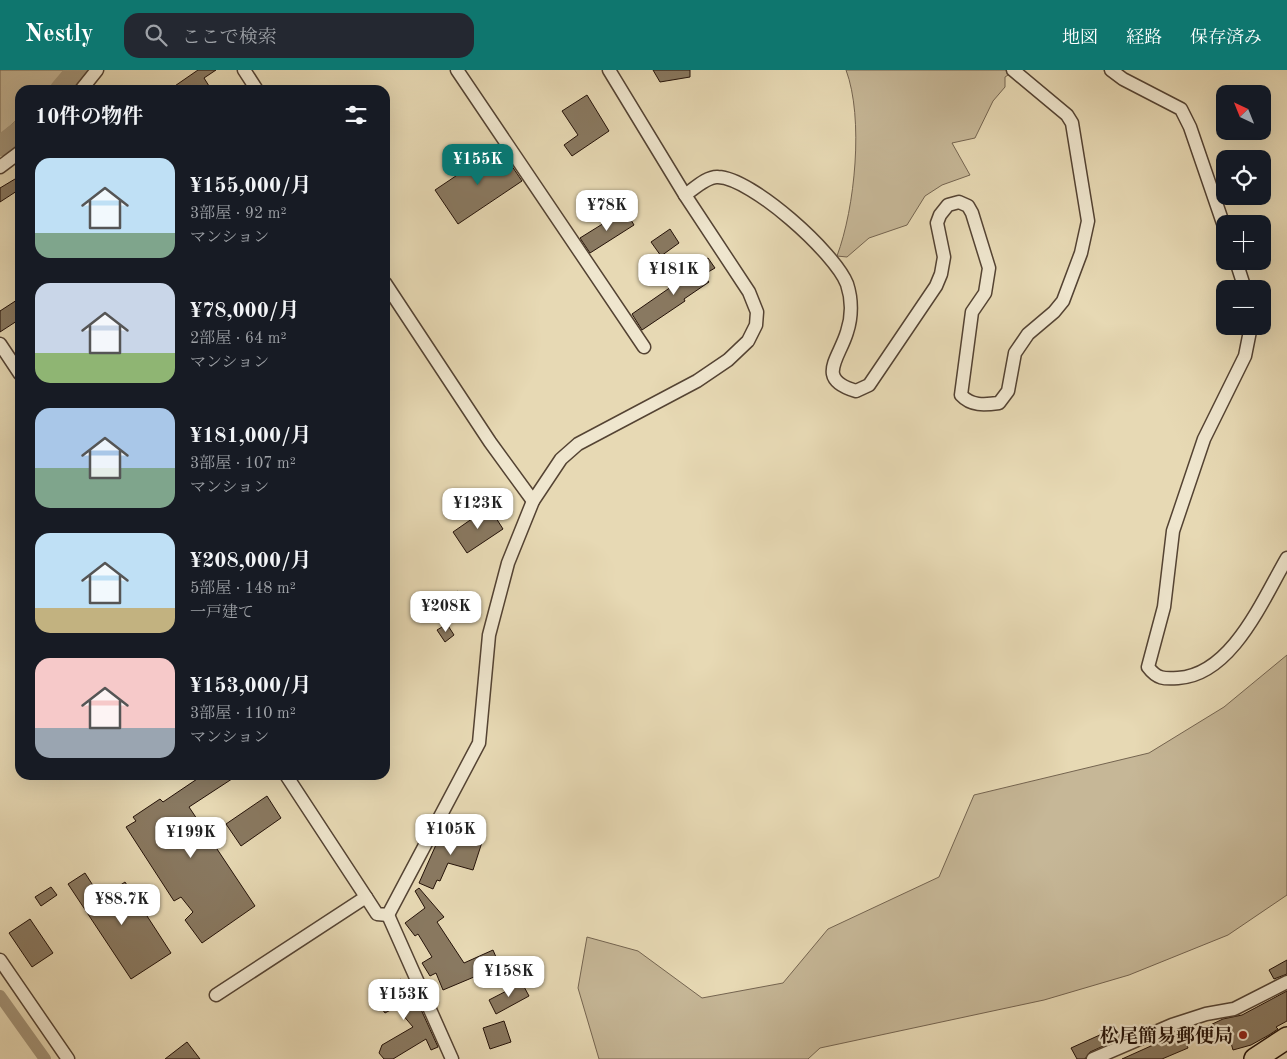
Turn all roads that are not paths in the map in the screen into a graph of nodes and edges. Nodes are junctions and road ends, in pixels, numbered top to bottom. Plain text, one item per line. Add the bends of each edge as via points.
1 (97, 70) edge
2 (244, 70) edge
3 (458, 70) edge
4 (609, 70) edge
5 (1014, 70) edge
6 (1112, 70) edge
7 (84, 85) edge
8 (254, 85) edge
9 (15, 156) edge
10 (0, 167) edge
11 (685, 195) junction
12 (1220, 215) edge
13 (390, 291) edge
14 (1249, 335) edge
15 (0, 344) edge
16 (644, 347) dead end
17 (15, 366) edge
18 (533, 500) junction
19 (1287, 558) edge
20 (289, 780) edge
21 (366, 897) junction
22 (388, 915) junction
23 (0, 960) edge
24 (1287, 982) edge
25 (216, 995) dead end
26 (1287, 1038) edge
27 (68, 1059) edge
28 (452, 1059) edge
29 (1093, 1059) edge
30 (1255, 1059) edge

1 - 7 street
2 - 8 street
3 - 16 street
4 - 11 street
5 - 11 street via 1067,115 1072,123 1088,221 1081,253 1063,300 1028,334 1015,353 1008,391 999,404 983,405 967,400 961,394 972,312 985,293 989,268 968,206 958,202 948,206 940,215 937,223 944,257 936,286 869,385 856,391 842,387 833,376 832,366 847,332 851,310 847,284 832,259 767,200 737,183 717,177 703,182
6 - 12 street via 1181,109
9 - 10 street
11 - 18 street via 750,292 757,312 756,326 748,341 728,360 697,381 578,444 561,459
13 - 18 street via 490,442
14 - 19 street via 1245,356 1204,439 1173,531 1164,608 1148,667 1161,679 1187,678 1213,666 1231,650
15 - 17 street
18 - 22 street via 508,563 489,635 479,743
20 - 21 street
21 - 22 street via 377,914
21 - 25 street
22 - 28 street
23 - 27 street
24 - 29 street via 1234,1009 1172,1025
26 - 30 highway

